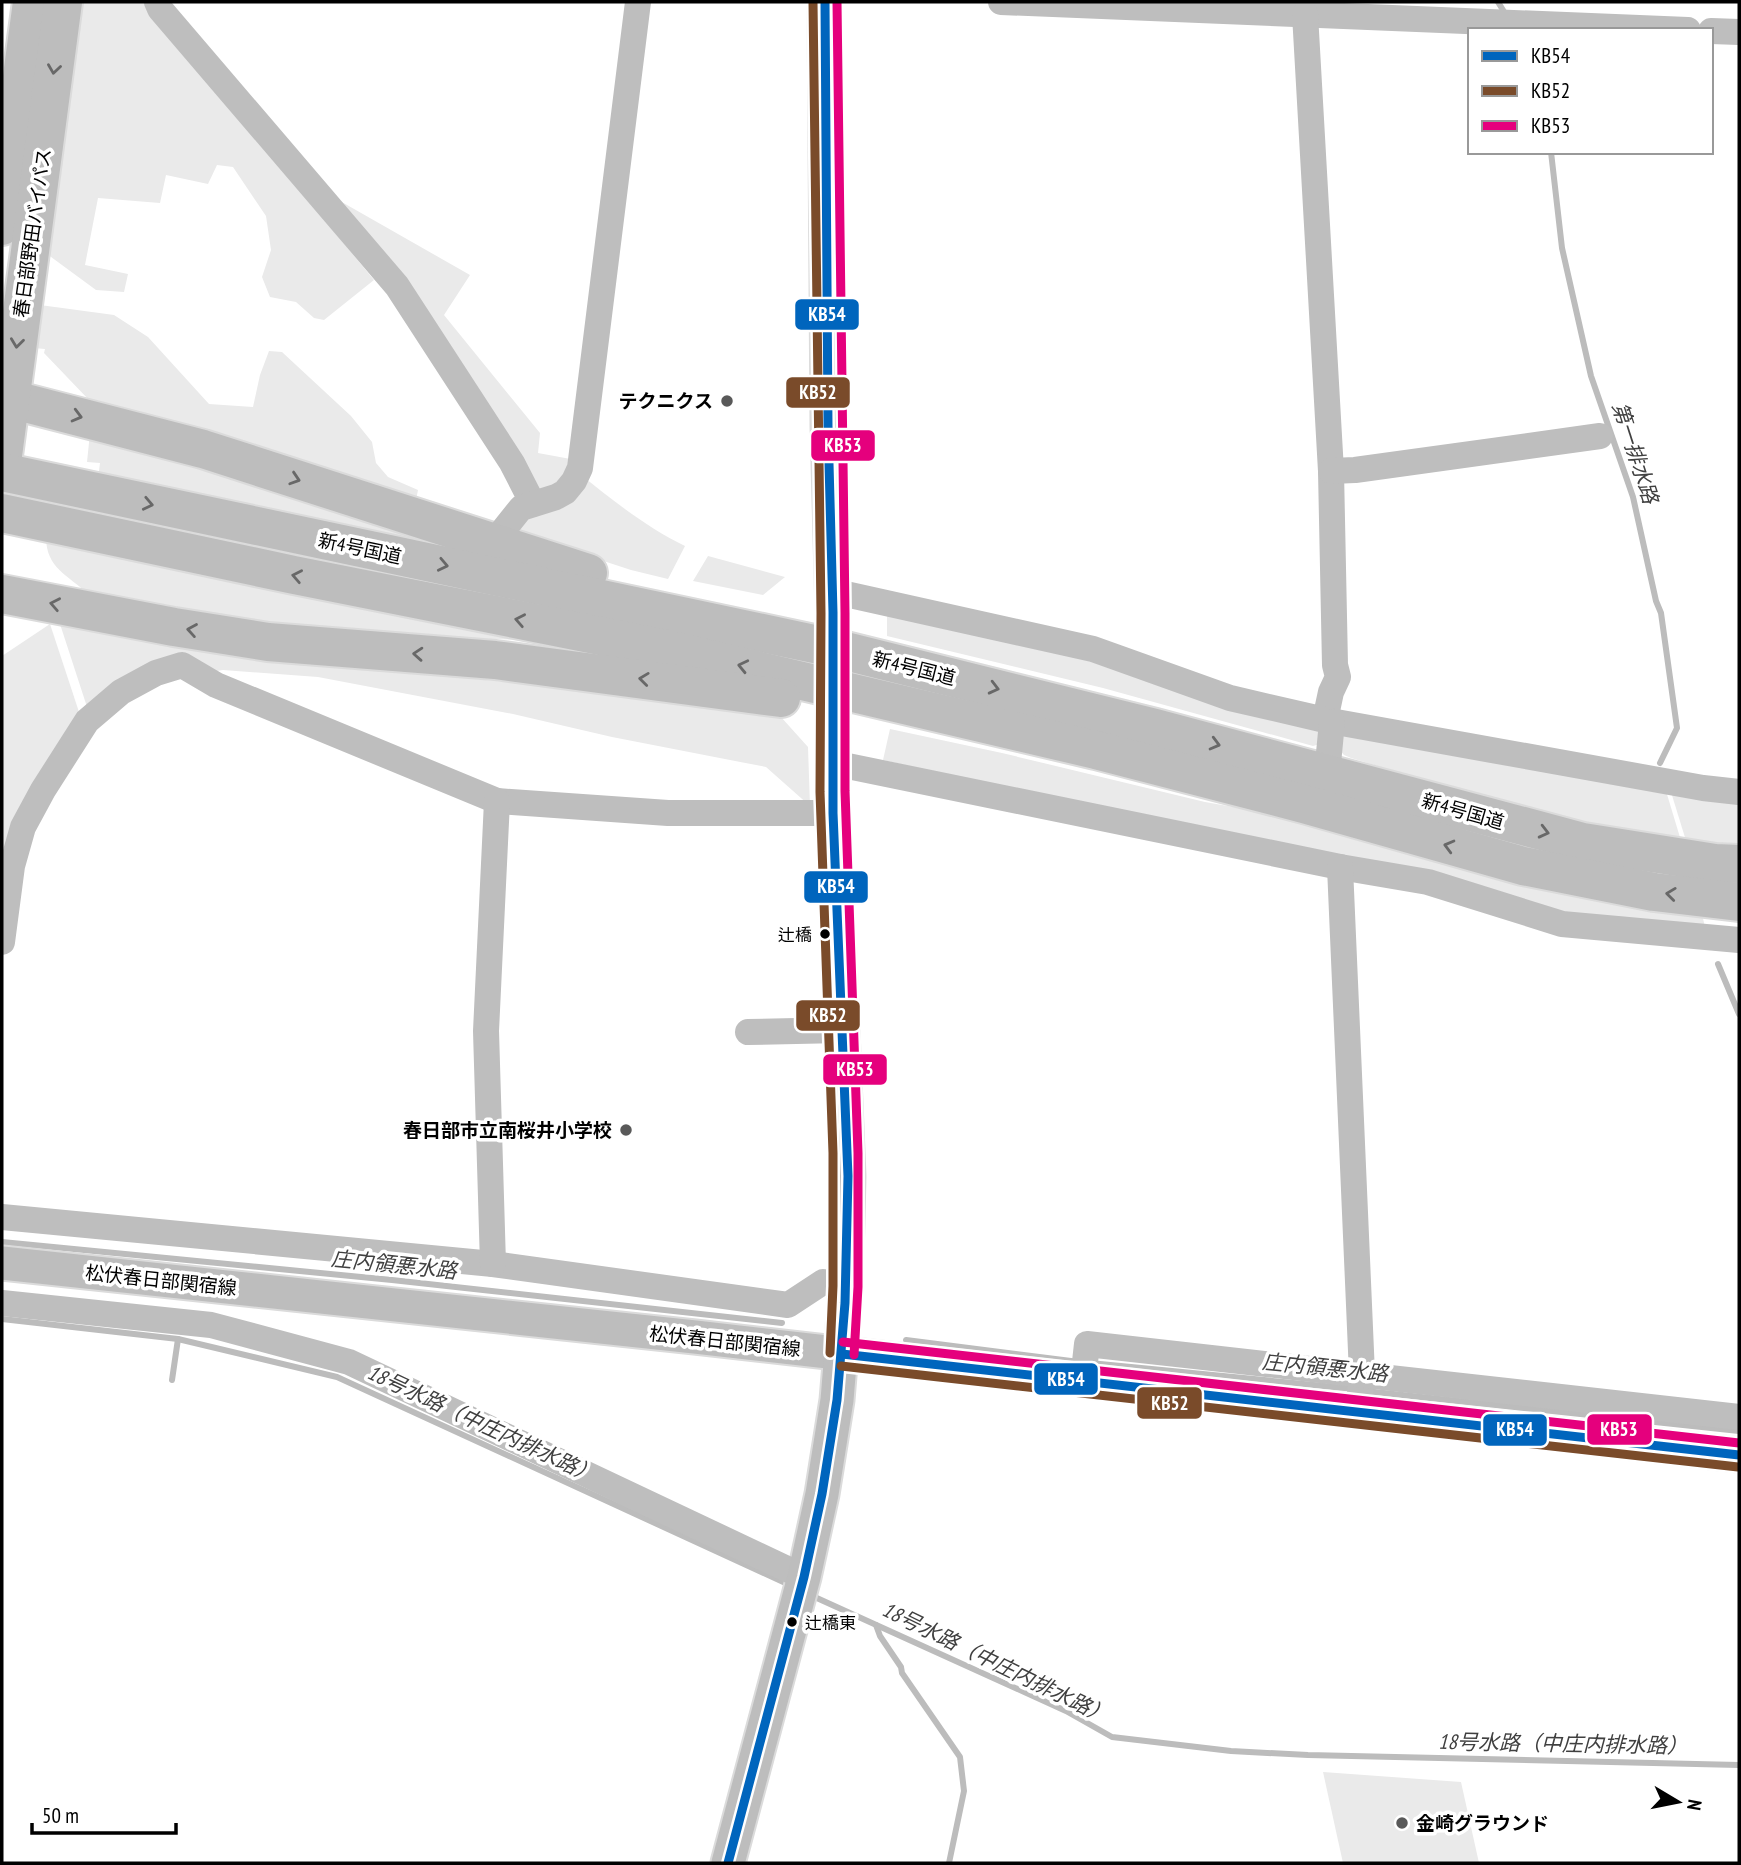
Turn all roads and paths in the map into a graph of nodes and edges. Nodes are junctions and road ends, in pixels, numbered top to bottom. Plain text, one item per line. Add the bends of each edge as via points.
1 (32, 2) edge
2 (63, 2) edge
3 (157, 2) edge
4 (638, 2) edge
5 (825, 2) edge
6 (1001, 2) edge
7 (1532, 13) edge
8 (1305, 14) junction
9 (1670, 28) edge
10 (1713, 31) edge
11 (1739, 32) edge
12 (2, 226) edge
13 (6, 398) edge
14 (1600, 436) dead end
15 (2, 463) edge
16 (1331, 471) junction
17 (2, 472) edge
18 (533, 505) junction
19 (2, 513) edge
20 (493, 543) junction
21 (832, 591) junction
22 (2, 594) edge
23 (833, 648) junction
24 (833, 697) junction
25 (1328, 721) junction
26 (833, 763) junction
27 (1327, 774) junction
28 (1739, 792) edge
29 (497, 801) junction
30 (833, 813) junction
31 (1739, 864) edge
32 (1340, 867) junction
33 (1739, 902) edge
34 (1739, 940) edge
35 (2, 942) edge
36 (842, 1030) junction
37 (748, 1032) dead end
38 (2, 1217) edge
39 (2, 1264) edge
40 (493, 1264) junction
41 (823, 1282) dead end
42 (2, 1303) edge
43 (842, 1354) junction
44 (1360, 1392) junction
45 (1739, 1418) edge
46 (1738, 1460) edge
47 (804, 1577) junction
48 (728, 1863) edge

1 - 12 highway, 春日部野田バイパス
2 -> 13 highway, 春日部野田バイパス
3 - 18 street via 397,286 512,463
4 - 18 street via 580,468 565,492
5 - 21 main road
6 - 8 street
7 - 8 street
7 - 9 street
8 - 16 street
10 - 11 street
13 - 15 highway, 春日部野田バイパス
13 -> 20 highway via 203,449
14 - 16 street
16 - 25 street via 1338,677 1331,692
17 -> 23 highway, 新4号国道
18 - 20 street via 522,508
24 -> 19 highway, 新4号国道 via 671,650
20 - 23 highway via 618,581 770,617
21 - 23 main road
21 - 25 street via 1093,649 1230,698
24 -> 22 highway via 772,696 495,660 268,642
23 - 24 main road
23 -> 27 highway, 新4号国道
24 - 26 main road
33 -> 24 highway, 新4号国道 via 1654,892 1523,866 1304,804 1216,795 899,721
25 - 27 street
25 - 28 street
26 - 30 main road
26 - 32 street
27 -> 31 highway, 新4号国道 via 1583,842
29 - 30 street via 668,813
29 - 35 street via 216,685 182,665 121,692 87,721 23,827 12,866
29 - 40 street via 486,1031
30 - 36 main road
32 - 34 street via 1428,882 1562,924
32 - 44 street
36 - 37 street
36 - 43 main road via 848,1175
38 - 40 street
39 - 43 main road, 松伏春日部関宿線
40 - 41 street via 789,1305
42 - 47 street via 211,1325 349,1362
43 - 44 main road, 松伏春日部関宿線 via 1084,1367
43 - 47 main road via 822,1494
44 - 45 street
44 - 46 main road, 松伏春日部関宿線
47 - 48 main road

